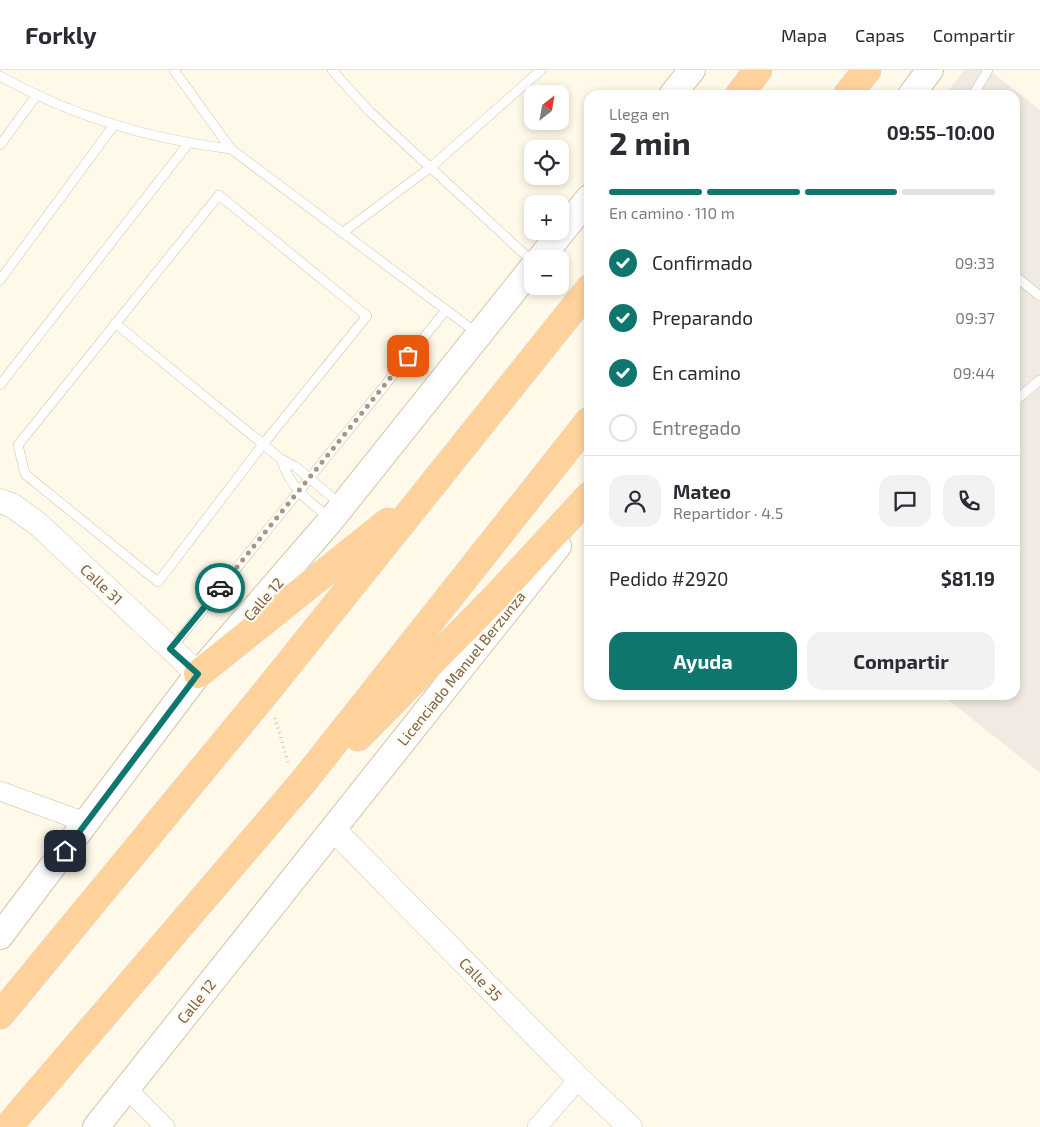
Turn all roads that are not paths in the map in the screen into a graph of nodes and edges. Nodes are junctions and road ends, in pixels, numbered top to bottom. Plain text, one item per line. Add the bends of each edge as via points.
1 (174, 70) edge
2 (332, 70) edge
3 (541, 70) edge
4 (692, 70) edge
5 (758, 70) edge
6 (867, 70) edge
7 (930, 70) edge
8 (988, 70) edge
9 (0, 76) edge
10 (676, 90) edge
11 (743, 90) edge
12 (851, 90) edge
13 (915, 90) edge
14 (976, 90) edge
15 (36, 96) junction
16 (114, 125) junction
17 (188, 144) junction
18 (0, 145) edge
19 (231, 149) junction
20 (431, 167) junction
21 (584, 204) edge
22 (342, 233) junction
23 (547, 250) edge
24 (524, 254) edge
25 (524, 278) edge
26 (0, 280) edge
27 (1020, 280) edge
28 (584, 295) edge
29 (1040, 296) edge
30 (446, 310) junction
31 (115, 323) junction
32 (479, 335) junction
33 (1040, 380) edge
34 (0, 386) edge
35 (1020, 396) edge
36 (584, 427) edge
37 (264, 443) junction
38 (281, 459) junction
39 (309, 479) junction
40 (428, 490) junction
41 (298, 492) junction
42 (0, 501) edge
43 (584, 501) edge
44 (337, 513) junction
45 (584, 514) edge
46 (170, 649) junction
47 (198, 674) junction
48 (300, 785) junction
49 (0, 791) edge
50 (87, 823) junction
51 (333, 828) junction
52 (0, 936) edge
53 (0, 1015) edge
54 (579, 1079) junction
55 (126, 1088) junction
56 (8, 1127) edge
57 (96, 1127) edge
58 (165, 1127) edge
59 (537, 1127) edge
60 (630, 1127) edge

1 - 19 lane
2 - 20 lane via 369,111
3 - 20 lane
4 - 10 main road
5 - 11 highway
6 - 12 highway
7 - 13 main road
8 - 14 lane
9 - 15 lane
15 - 16 lane
15 - 18 lane
16 - 17 lane
16 - 26 lane
17 - 19 lane
17 - 34 lane
19 - 22 lane
20 - 22 lane
20 - 24 lane
21 - 23 main road
22 - 30 lane
25 - 32 main road, Calle 12
27 - 29 lane
28 - 40 highway
30 - 32 lane
30 - 39 lane
31 - 37 lane
31 - 37 lane via 219,196 226,201 367,316
31 - 37 lane via 18,445 24,474 80,521 158,582
32 - 44 main road, Calle 12
33 - 35 lane
36 - 48 highway
37 - 38 lane
38 - 39 lane
38 - 41 lane via 286,475
39 - 41 lane
39 - 44 lane
40 - 47 highway
40 - 53 highway
41 - 44 lane
41 - 46 lane
42 - 46 street, Calle 31 via 38,524
43 - 48 highway via 335,763
44 - 47 main road, Calle 12
45 - 51 main road, Licenciado Manuel Berzunza
46 - 47 street, Calle 31
47 - 50 main road, Calle 12
48 - 56 highway
49 - 50 street
50 - 52 main road, Calle 12
51 - 54 street, Calle 35
51 - 55 main road, Calle 12
54 - 59 street
54 - 60 street, Calle 35
55 - 57 main road, Calle 12
55 - 58 street

